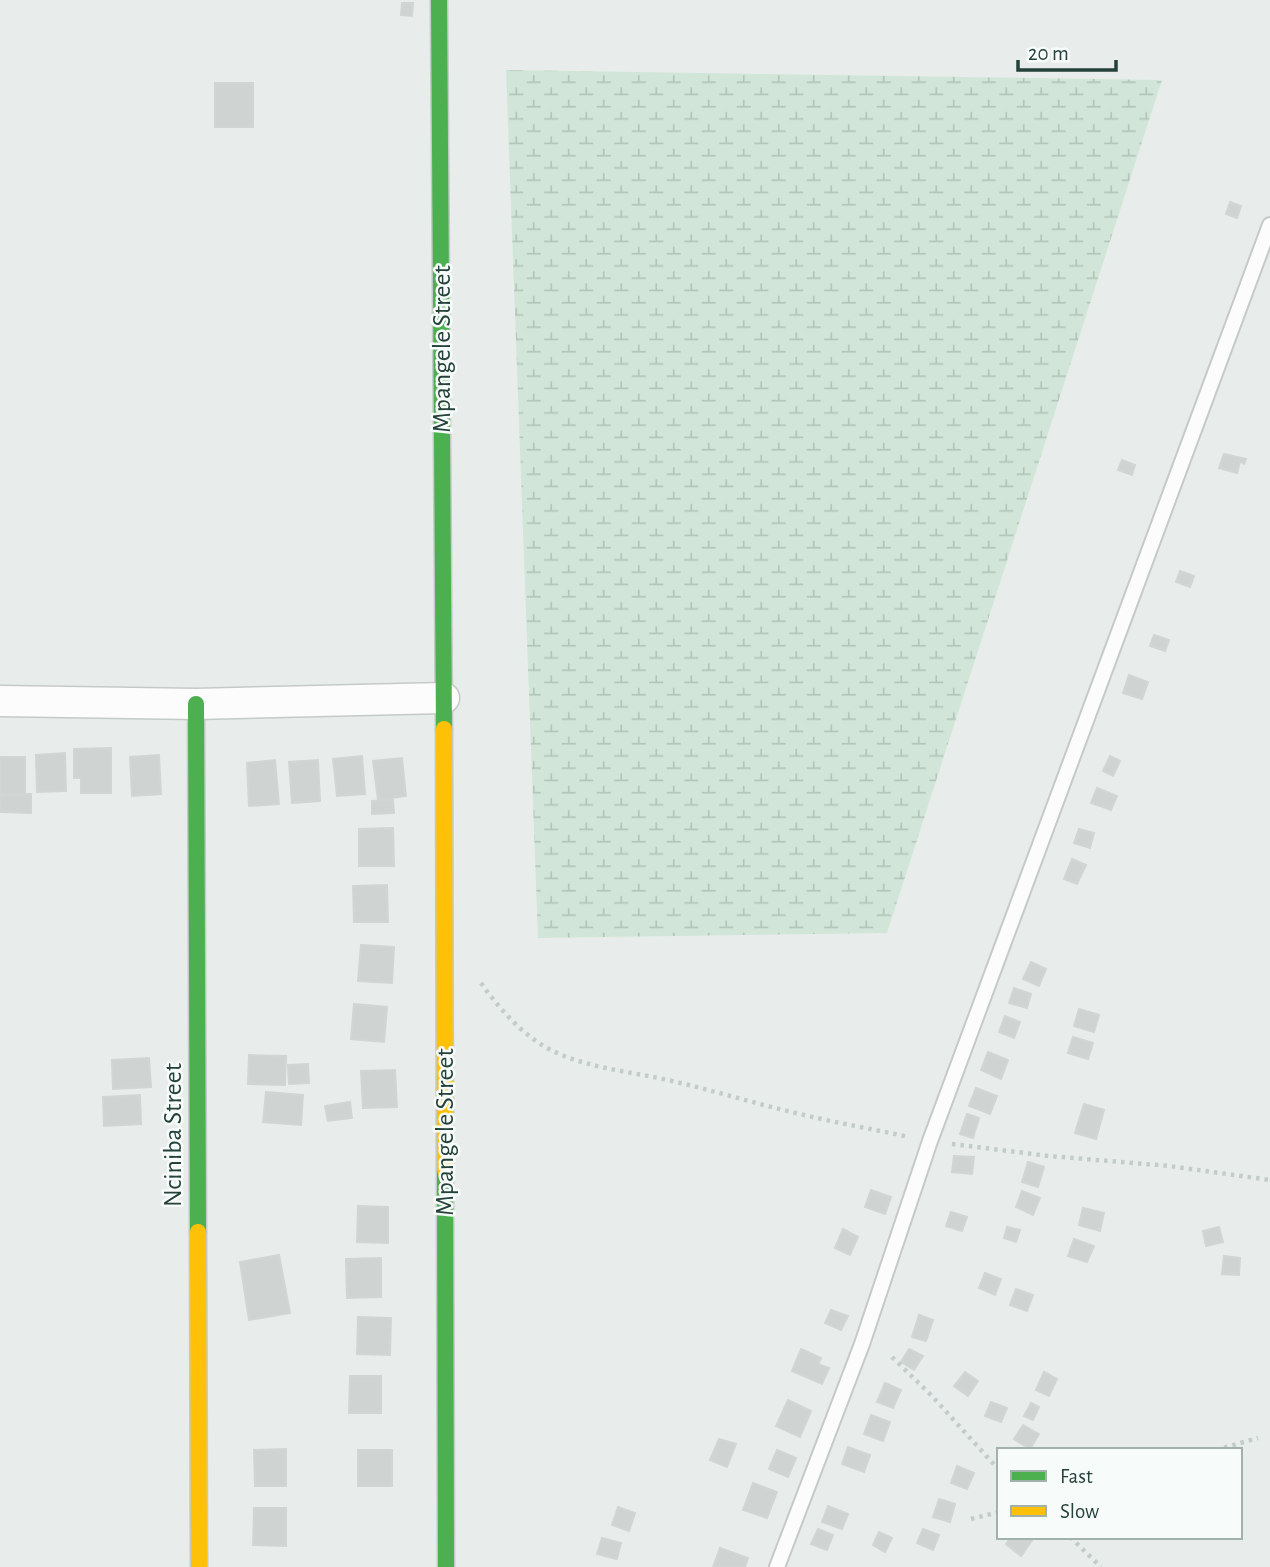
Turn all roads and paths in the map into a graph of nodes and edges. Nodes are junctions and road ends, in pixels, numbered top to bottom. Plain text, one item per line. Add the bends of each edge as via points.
1 (439, 0) edge
2 (1270, 225) edge
3 (444, 698) junction
4 (0, 701) edge
5 (196, 704) junction
6 (477, 976) dead end
7 (930, 1141) junction
8 (1270, 1181) edge
9 (892, 1357) dead end
10 (1258, 1438) dead end
11 (1223, 1448) edge
12 (997, 1469) edge
13 (997, 1512) edge
14 (971, 1519) dead end
15 (1072, 1539) edge
16 (199, 1567) edge
17 (446, 1567) edge
18 (777, 1567) edge
19 (1101, 1567) edge

1 - 3 street, Mpangele Street
2 - 7 lane
3 - 5 street
3 - 17 street, Mpangele Street
4 - 5 street
5 - 16 street, Nciniba Street
6 - 7 path via 508,1017 547,1047 577,1061
7 - 8 path
7 - 18 lane via 862,1344
9 - 12 path
10 - 11 path
13 - 14 path
15 - 19 path

